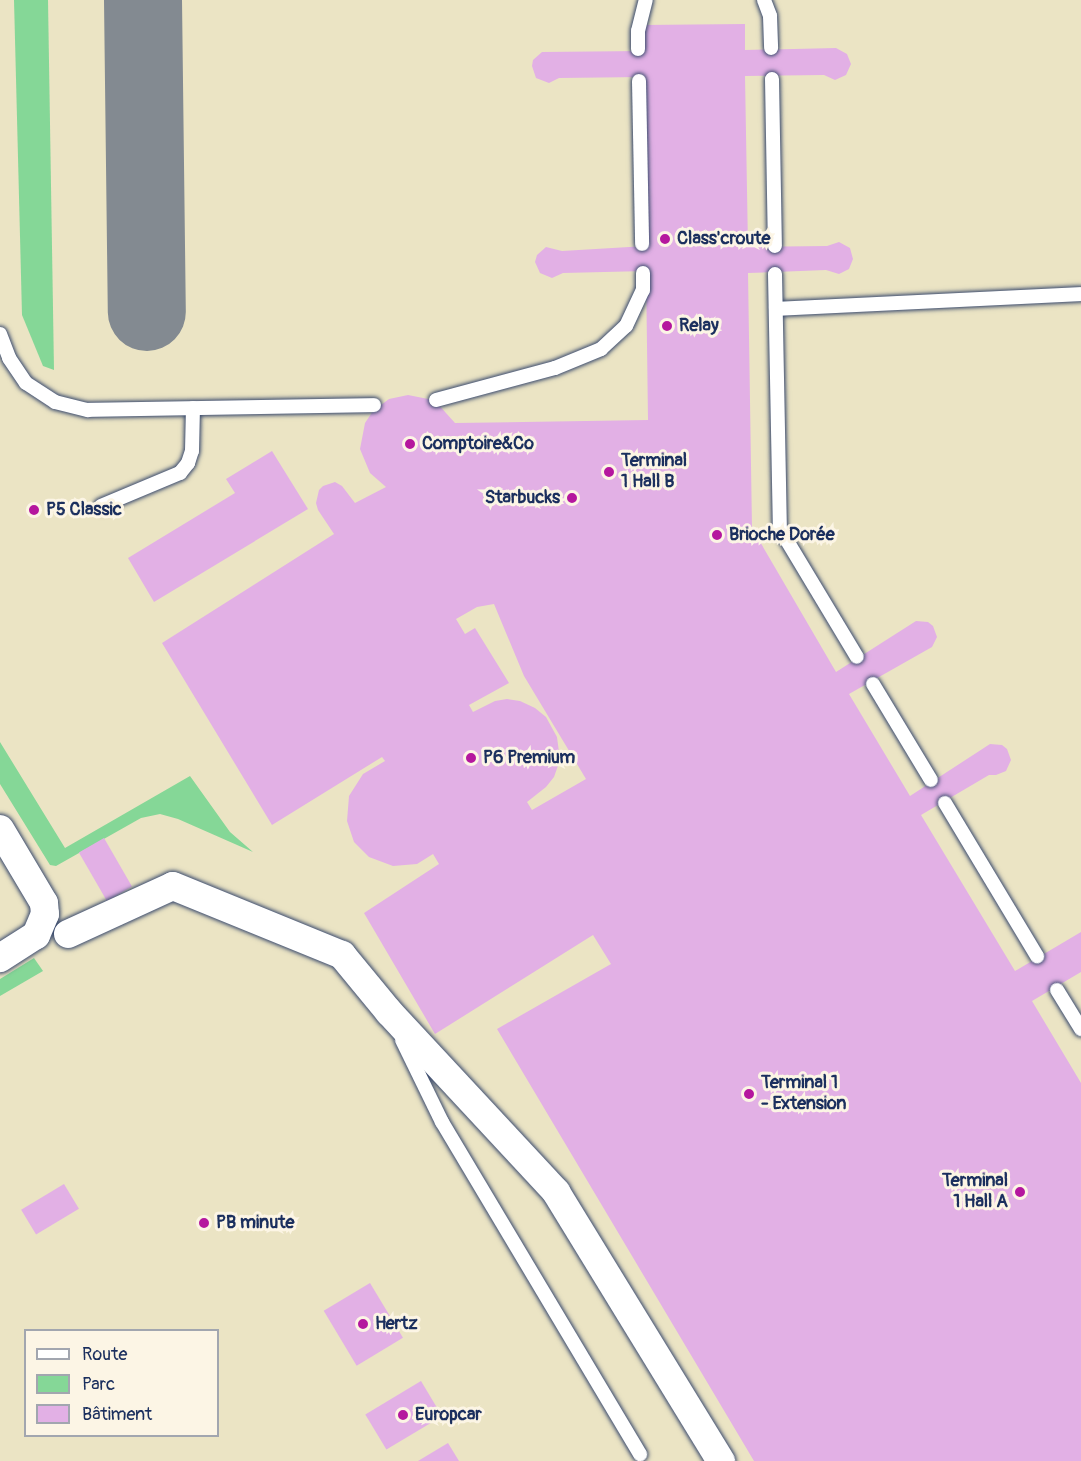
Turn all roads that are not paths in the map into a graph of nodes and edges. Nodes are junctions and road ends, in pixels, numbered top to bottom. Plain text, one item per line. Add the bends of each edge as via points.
1 (646, 0) edge
2 (764, 0) edge
3 (638, 48) dead end
4 (771, 48) dead end
5 (772, 79) dead end
6 (639, 81) dead end
7 (642, 244) dead end
8 (775, 246) dead end
9 (643, 273) dead end
10 (776, 274) dead end
11 (1081, 294) edge
12 (776, 309) junction
13 (0, 334) edge
14 (436, 400) dead end
15 (374, 405) dead end
16 (193, 408) junction
17 (101, 506) dead end
18 (857, 657) dead end
19 (873, 684) dead end
20 (931, 780) dead end
21 (945, 803) dead end
22 (0, 829) edge
23 (68, 934) dead end
24 (1, 951) edge
25 (1037, 956) dead end
26 (1057, 990) dead end
27 (389, 1012) junction
28 (1081, 1029) edge
29 (640, 1454) dead end
30 (721, 1461) edge

1 - 3 lane
2 - 4 lane via 770,16
5 - 8 lane
6 - 7 lane
9 - 14 lane via 643,290 626,326 601,349 555,368
10 - 12 lane
11 - 12 lane
12 - 18 lane via 780,529
13 - 16 lane via 9,358 26,382 55,402 88,410
15 - 16 lane
16 - 17 lane via 192,452 180,473
19 - 20 lane
21 - 25 lane
22 - 24 street via 44,903 45,914 36,935
23 - 27 street via 173,886 342,955
26 - 28 lane
27 - 29 lane via 442,1122
27 - 30 street via 556,1192

